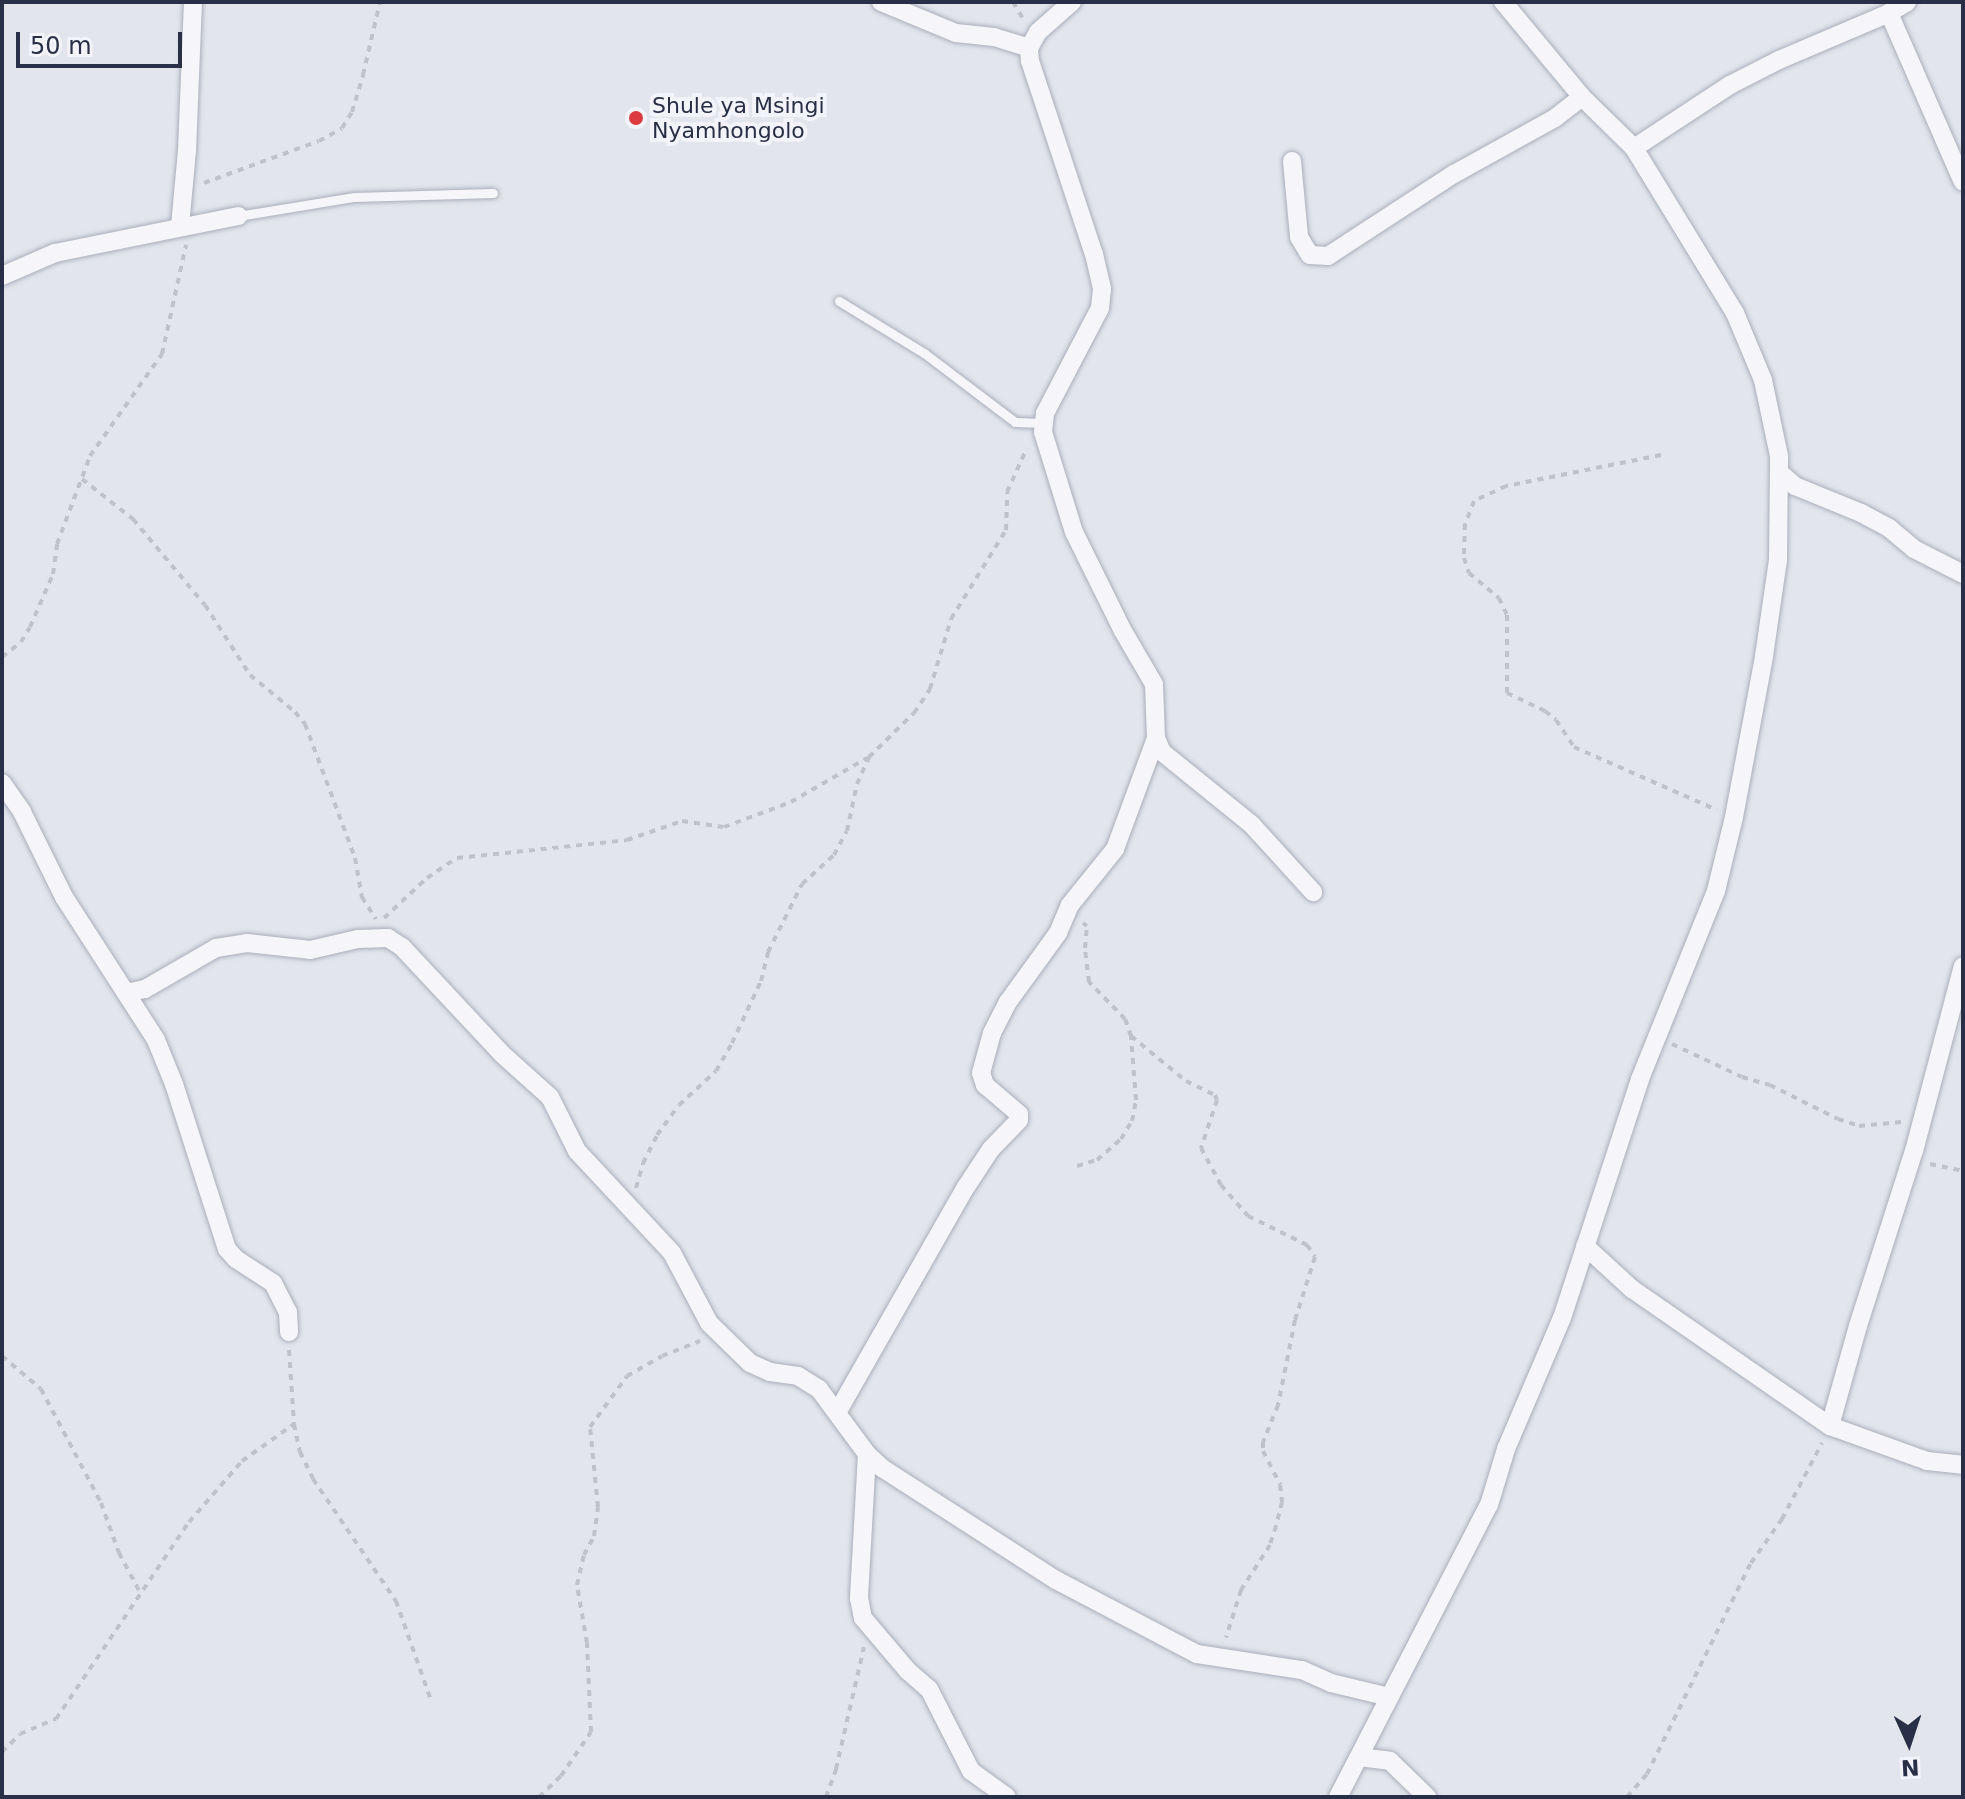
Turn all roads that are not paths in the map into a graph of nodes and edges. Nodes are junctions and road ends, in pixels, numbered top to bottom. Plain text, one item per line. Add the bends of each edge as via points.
1 (193, 2) edge
2 (881, 2) edge
3 (1072, 2) edge
4 (1503, 2) edge
5 (1907, 2) edge
6 (1889, 13) junction
7 (1029, 48) junction
8 (1582, 97) junction
9 (1634, 148) junction
10 (1292, 161) dead end
11 (1963, 182) edge
12 (493, 193) dead end
13 (238, 216) joint
14 (185, 224) junction
15 (2, 276) edge
16 (839, 301) dead end
17 (1042, 428) junction
18 (1780, 473) junction
19 (1963, 574) edge
20 (1156, 738) junction
21 (2, 783) edge
22 (1313, 892) dead end
23 (1963, 966) edge
24 (126, 993) junction
25 (1585, 1246) junction
26 (289, 1332) road end
27 (838, 1411) junction
28 (1830, 1426) junction
29 (867, 1454) junction
30 (1963, 1465) edge
31 (1389, 1697) junction
32 (1359, 1757) junction
33 (1007, 1797) edge
34 (1338, 1797) edge
35 (1427, 1797) edge

1 - 14 street
2 - 7 street via 956,33
3 - 7 street via 1038,32
4 - 8 street
5 - 6 street
6 - 9 street via 1730,85
6 - 11 street
7 - 17 street via 1102,289 1100,308
8 - 9 street
8 - 10 street via 1328,256 1310,255 1299,237
9 - 18 street via 1735,313 1763,380
12 - 13 lane via 354,197
13 - 14 street
14 - 15 street via 55,253
16 - 17 lane via 924,353 1015,422
17 - 20 street via 1074,532 1154,684
18 - 19 street via 1795,486 1889,528 1914,549
18 - 25 street via 1776,574 1716,891 1623,1127
20 - 22 street via 1162,752 1252,825
20 - 27 street via 1115,849 997,1023 981,1073 985,1085 1019,1114 1019,1120 966,1187
21 - 24 street via 64,897
23 - 28 street via 1914,1151
24 - 26 street via 156,1040 174,1084 227,1249 273,1283 288,1312
24 - 27 street via 145,989 216,948 247,943 310,950 388,938 550,1097 577,1151 672,1253 699,1308 726,1341 750,1363 810,1382
25 - 28 street via 1632,1289
25 - 31 street via 1489,1505
27 - 29 street
28 - 30 street via 1927,1461
29 - 31 street via 900,1481 1056,1580 1197,1654 1302,1670
29 - 33 street via 859,1598 863,1618 929,1689 971,1771
31 - 32 street
32 - 34 street
32 - 35 street via 1390,1761

